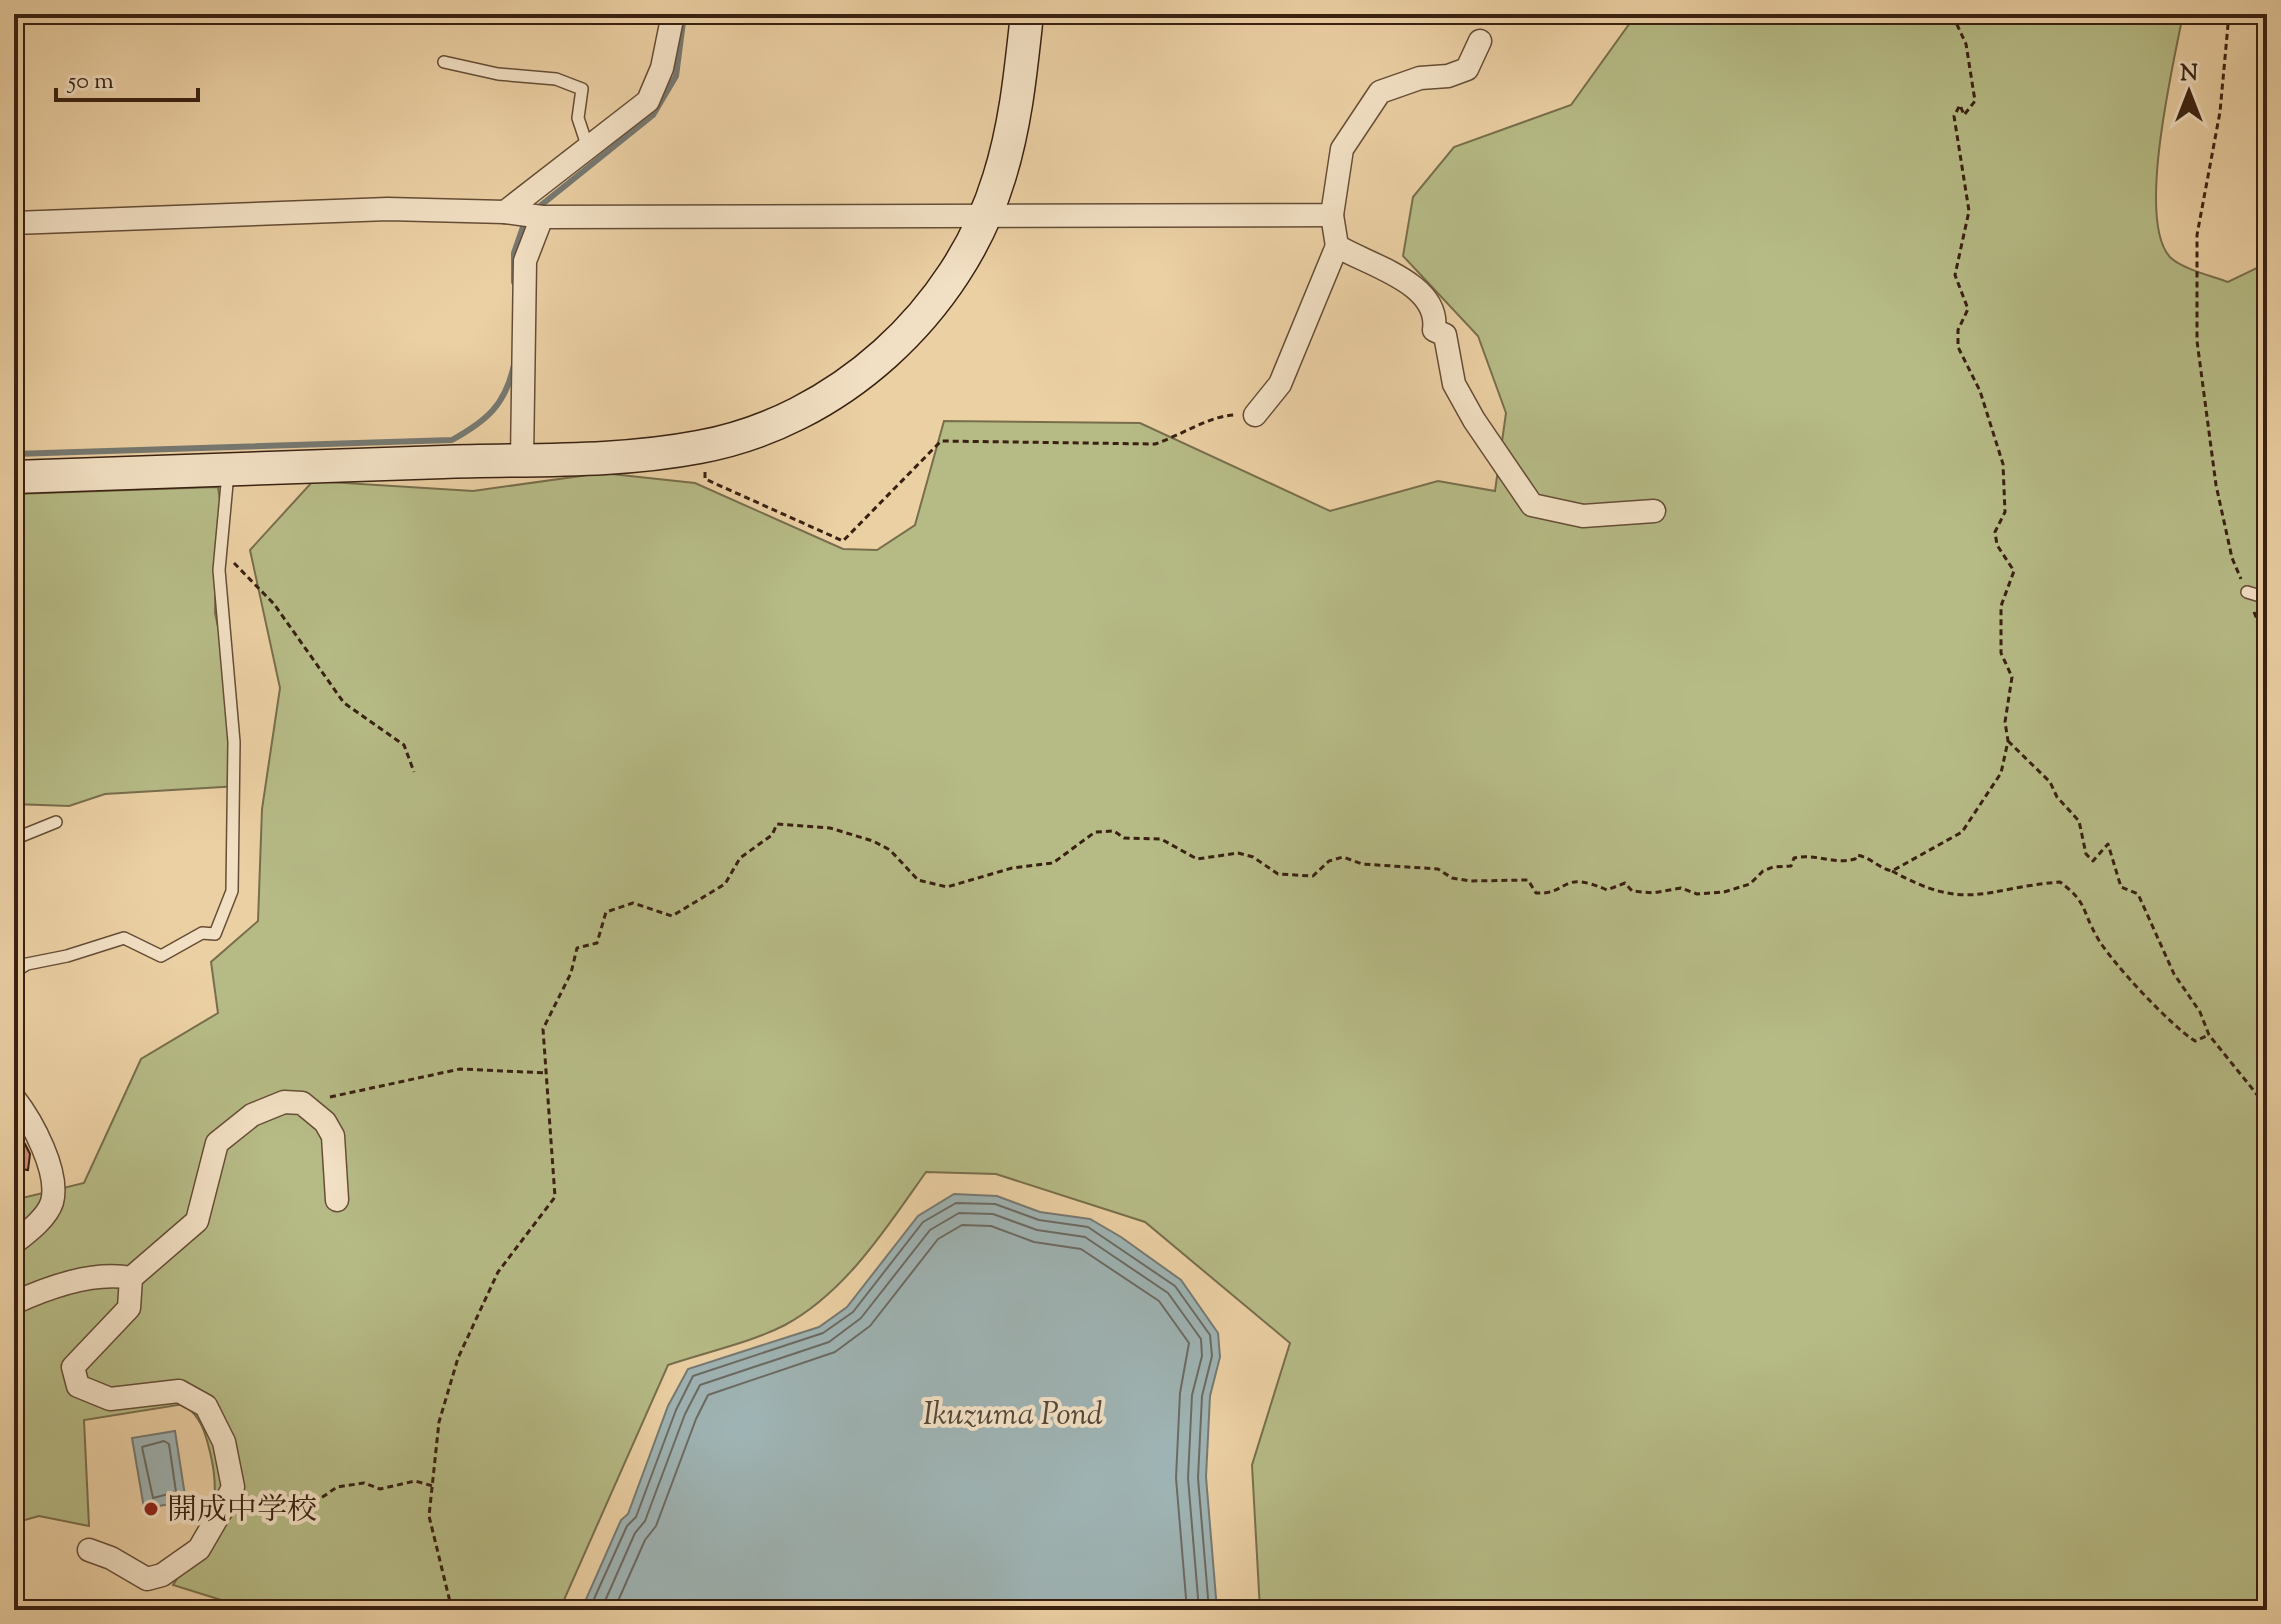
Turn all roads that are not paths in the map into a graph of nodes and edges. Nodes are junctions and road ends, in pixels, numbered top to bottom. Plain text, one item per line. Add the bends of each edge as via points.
1 (673, 14) edge
2 (1027, 14) edge
3 (1480, 41) dead end
4 (444, 62) dead end
5 (588, 149) junction
6 (505, 212) junction
7 (985, 215) junction
8 (1332, 215) junction
9 (542, 217) junction
10 (14, 223) edge
11 (1337, 246) junction
12 (1255, 415) road end
13 (522, 459) junction
14 (228, 469) junction
15 (14, 477) edge
16 (1654, 511) dead end
17 (2247, 592) road end
18 (2267, 598) edge
19 (56, 822) dead end
20 (14, 839) edge
21 (14, 972) edge
22 (14, 1098) edge
23 (337, 1200) dead end
24 (14, 1243) edge
25 (131, 1278) junction
26 (14, 1303) edge
27 (89, 1550) dead end

1 - 5 street via 662,68 648,101
2 - 7 street via 1008,147
3 - 8 street via 1467,69 1380,92 1342,149
4 - 5 lane via 556,79 582,89 578,118
5 - 6 street
6 - 9 street
6 - 10 street via 388,209
7 - 8 street
7 - 9 street
7 - 13 street via 952,276 925,311 866,369 819,402 701,447
8 - 11 street
9 - 13 street via 525,261
11 - 12 street via 1280,384
11 - 16 street via 1424,296 1436,320 1433,339 1445,335 1454,384 1532,505 1583,516
13 - 14 street
14 - 15 street
14 - 21 lane via 219,570 234,742 232,891 227,912 215,934 202,933 161,956 124,938
17 - 18 lane
19 - 20 lane
22 - 24 street via 49,1162 52,1202 34,1228
23 - 25 street via 333,1136 302,1103 284,1102 252,1115 217,1143 197,1221
25 - 26 street via 107,1274
25 - 27 street via 129,1308 73,1367 78,1386 110,1399 179,1391 206,1406 231,1467 233,1487 199,1549 162,1575 147,1579

